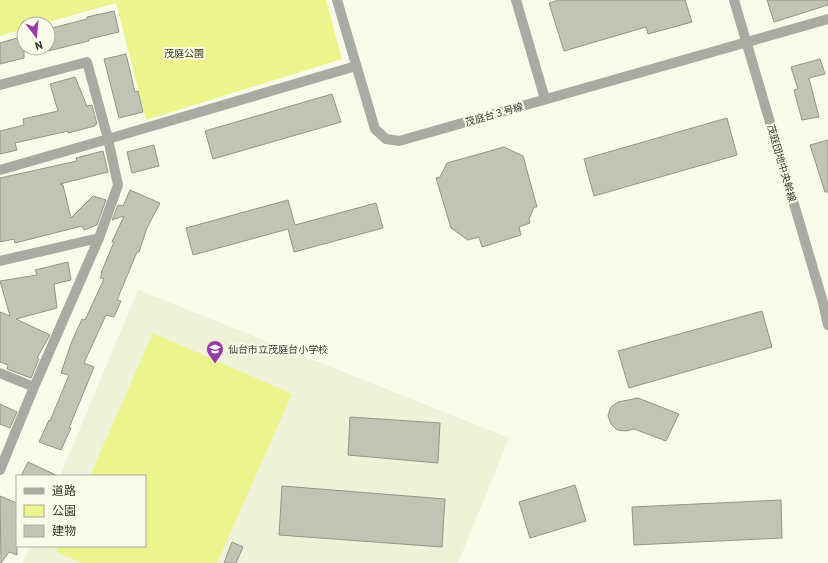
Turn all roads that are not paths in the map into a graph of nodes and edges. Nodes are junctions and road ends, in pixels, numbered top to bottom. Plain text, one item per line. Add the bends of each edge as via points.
1 (337, 0) edge
2 (516, 0) edge
3 (734, 0) edge
4 (828, 19) edge
5 (746, 43) junction
6 (356, 66) junction
7 (0, 85) edge
8 (545, 99) junction
9 (108, 140) junction
10 (0, 170) edge
11 (99, 238) junction
12 (0, 261) edge
13 (825, 298) edge
14 (828, 325) edge
15 (0, 373) edge
16 (34, 387) junction
17 (0, 470) edge

1 - 6 street, 茂庭台３号線
2 - 8 street
3 - 5 street, 茂庭団地中央幹線
4 - 5 street, 茂庭台３号線
5 - 8 street, 茂庭台３号線
5 - 13 street, 茂庭団地中央幹線
6 - 8 street, 茂庭台３号線 via 375,129 386,139 399,141
6 - 9 street
7 - 9 street via 87,62
9 - 10 street
9 - 11 street via 118,185
11 - 12 street
11 - 16 street
13 - 14 street, 茂庭団地中央幹線
15 - 16 street
16 - 17 street

